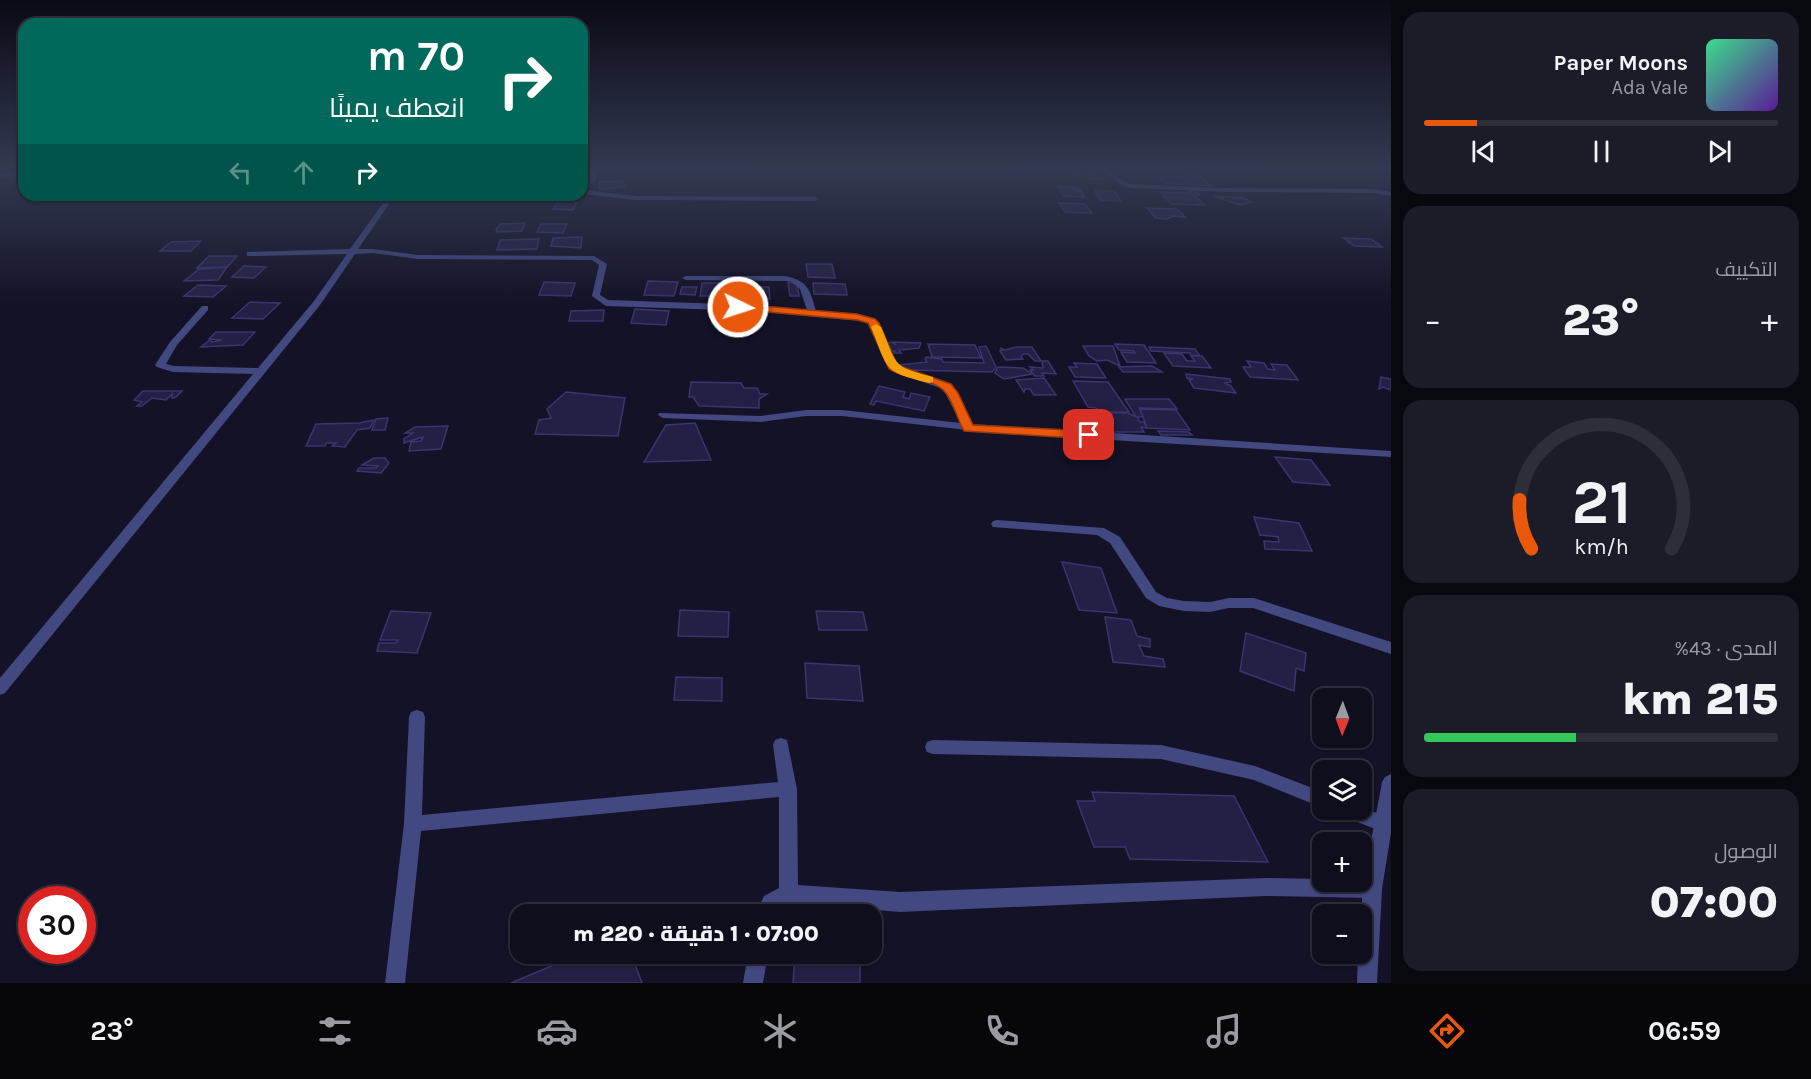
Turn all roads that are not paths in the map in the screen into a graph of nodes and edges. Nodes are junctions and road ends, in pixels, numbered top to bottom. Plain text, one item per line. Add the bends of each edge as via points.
1 (377, 215) edge
2 (354, 251) junction
3 (250, 254) dead end
4 (686, 278) dead end
5 (205, 308) dead end
6 (812, 313) junction
7 (262, 371) junction
8 (663, 415) dead end
9 (969, 428) junction
10 (1391, 454) edge
11 (997, 524) dead end
12 (1391, 648) edge
13 (0, 689) edge
14 (417, 717) dead end
15 (781, 745) dead end
16 (933, 747) dead end
17 (1391, 782) edge
18 (788, 789) junction
19 (1312, 796) edge
20 (1372, 820) edge
21 (413, 824) junction
22 (1383, 824) junction
23 (1312, 888) edge
24 (1372, 889) edge
25 (1372, 892) edge
26 (789, 894) junction
27 (771, 904) edge
28 (756, 964) edge
29 (395, 983) edge
30 (753, 983) edge
31 (1367, 983) edge

1 - 2 street
2 - 3 street
2 - 6 street via 418,257 594,258 603,264 596,296 606,303
2 - 7 street
4 - 6 street via 791,279 802,283
5 - 7 street via 160,365 173,369
6 - 9 street via 871,321 892,367 947,387
7 - 13 street
8 - 9 street via 761,419 806,412 842,413
9 - 10 street
11 - 12 street via 1100,531 1114,540 1151,595 1164,602 1210,607 1254,603
14 - 21 street
15 - 18 street
16 - 19 street via 1161,752 1255,773
17 - 22 street
18 - 21 street
18 - 26 street
20 - 22 street
21 - 29 street
22 - 24 street
23 - 26 street via 900,902
25 - 31 street
26 - 27 street via 775,898
28 - 30 street

